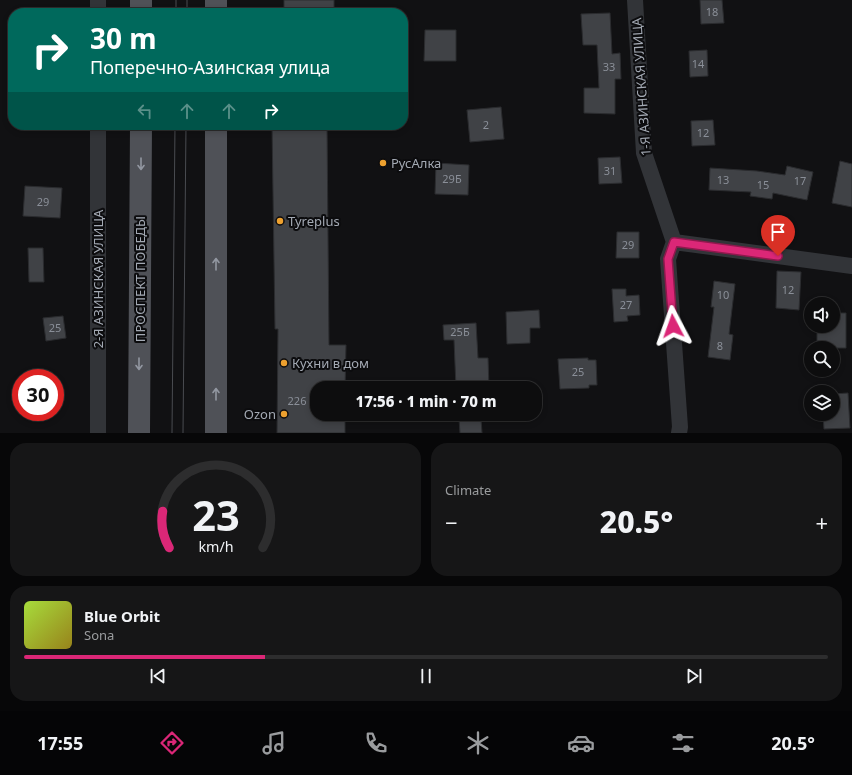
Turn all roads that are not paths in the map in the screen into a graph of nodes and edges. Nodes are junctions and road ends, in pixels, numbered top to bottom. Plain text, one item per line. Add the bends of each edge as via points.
1 (635, 0) edge
2 (98, 130) edge
3 (141, 130) edge
4 (216, 130) edge
5 (674, 242) junction
6 (852, 266) edge
7 (98, 433) edge
8 (139, 433) edge
9 (216, 433) edge
10 (679, 433) edge

1 - 5 street, 1-Я АЗИНСКАЯ УЛИЦА via 644,153
2 - 7 street, 2-Я АЗИНСКАЯ УЛИЦА
3 -> 8 main road, ПРОСПЕКТ ПОБЕДЫ
9 -> 4 main road
5 - 6 street
5 - 10 street via 668,259

